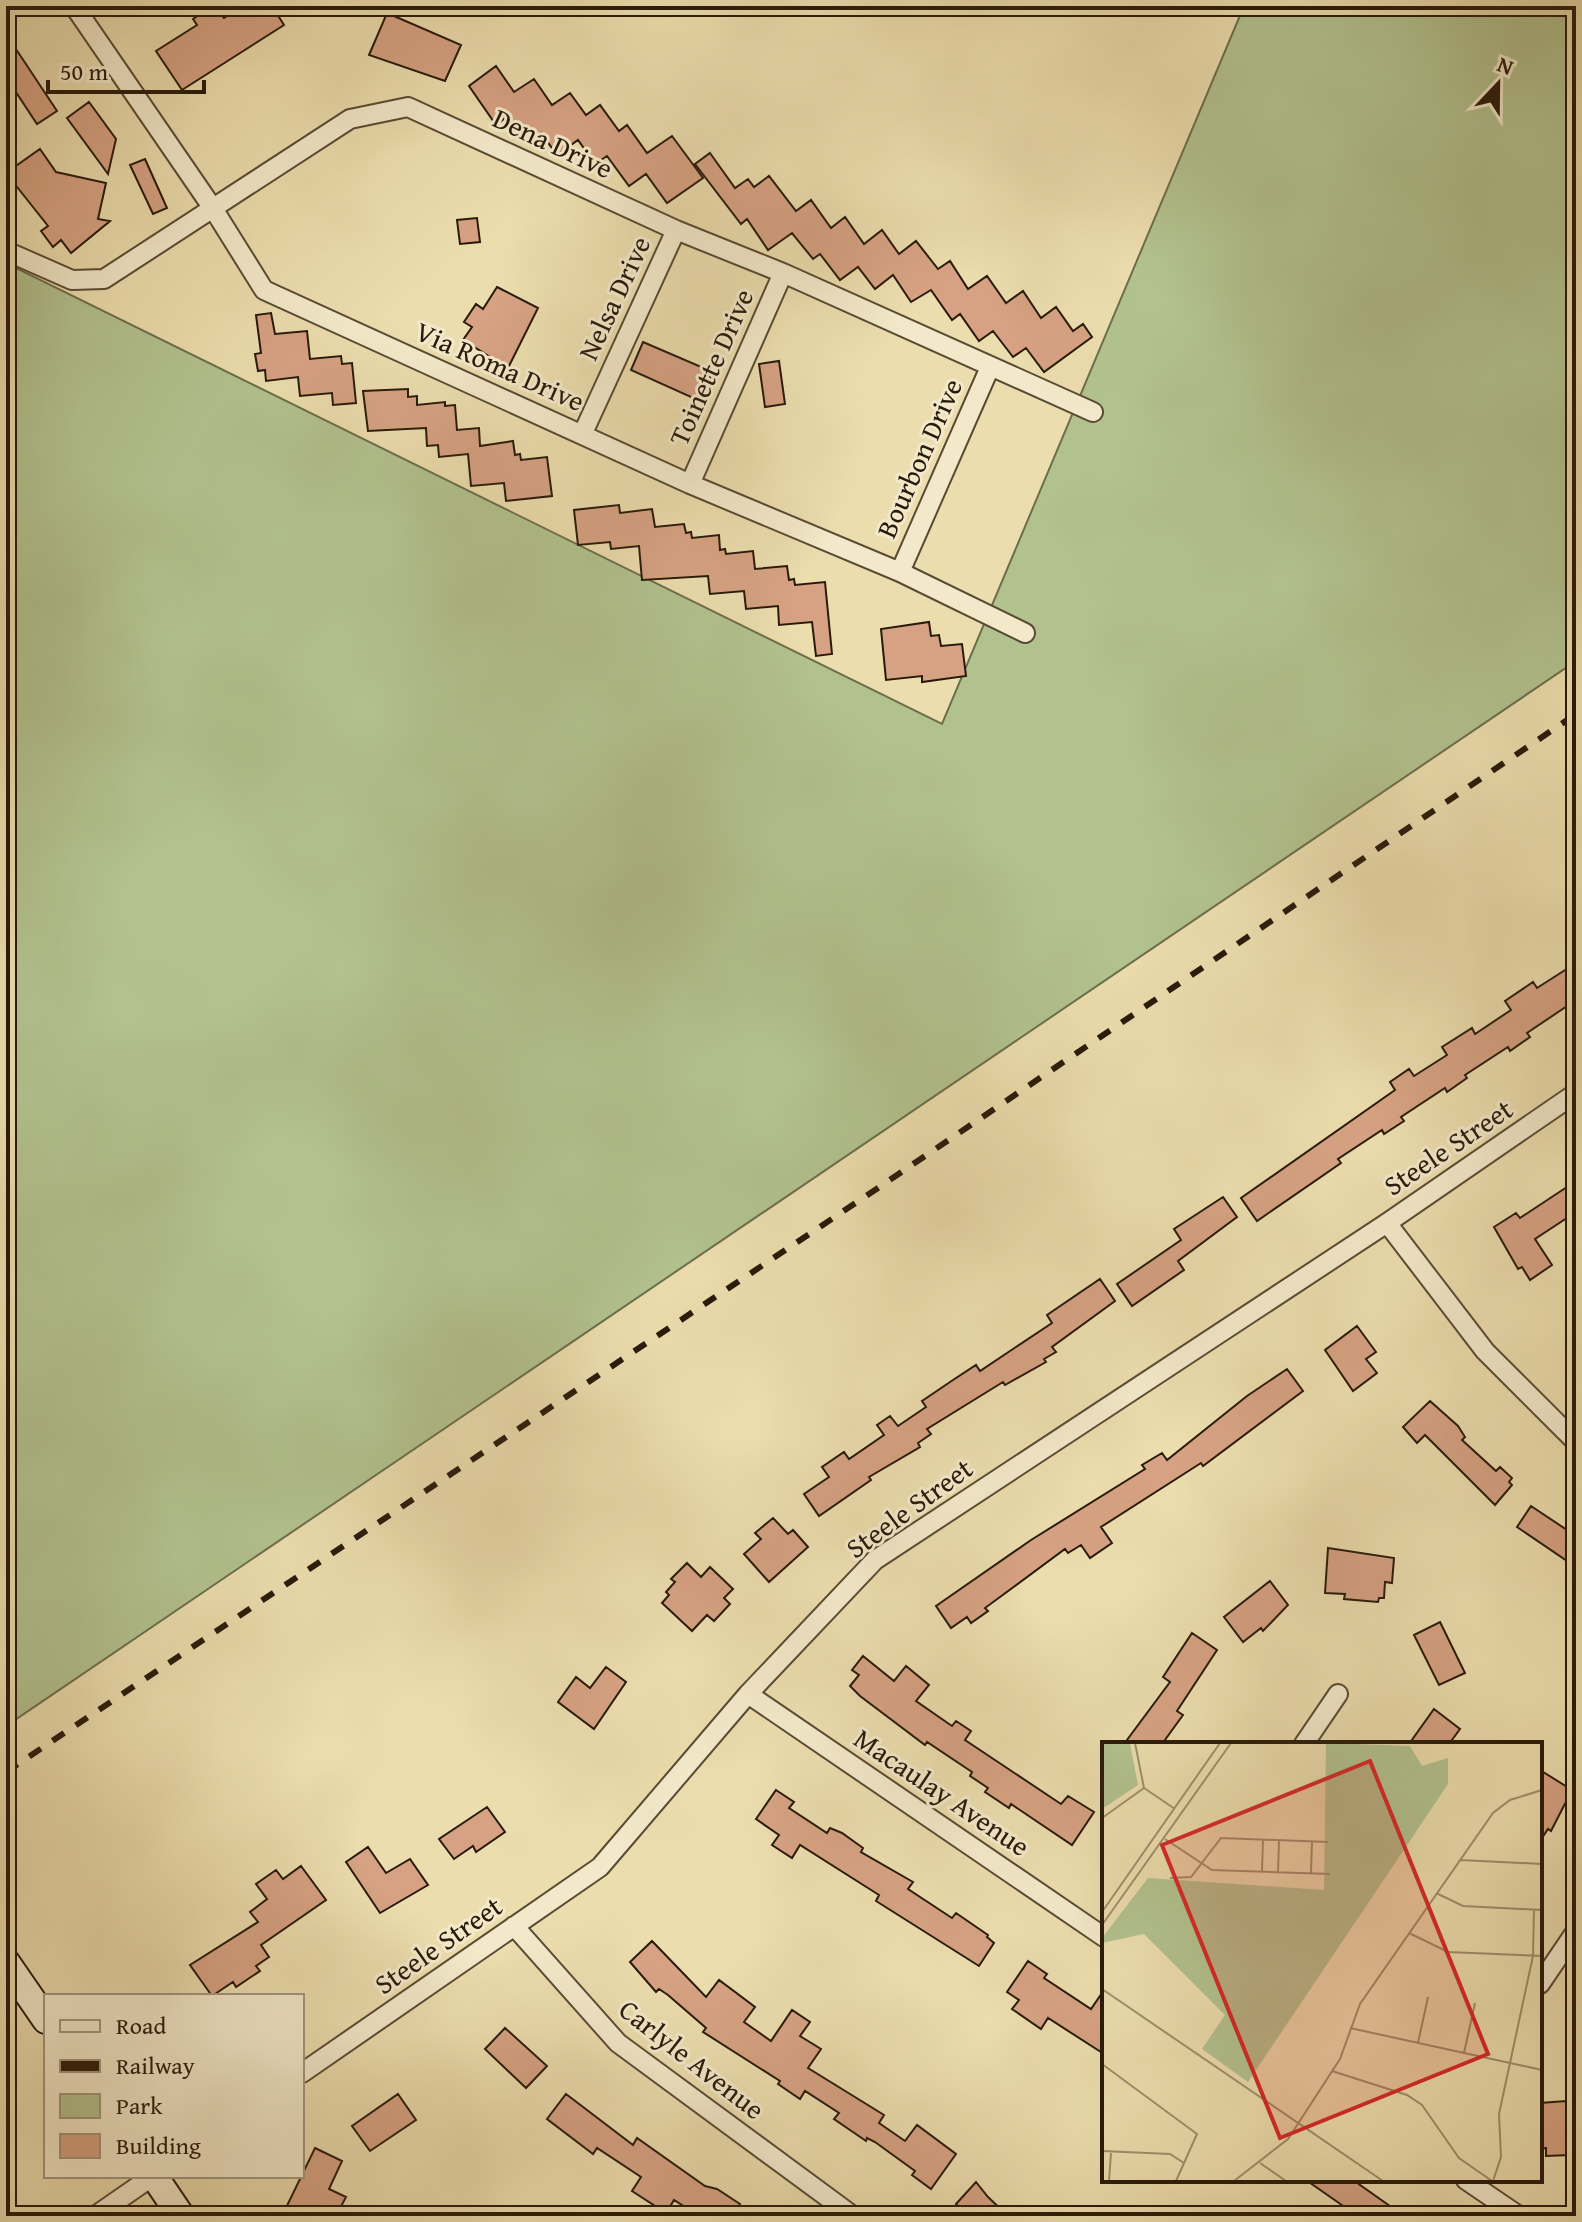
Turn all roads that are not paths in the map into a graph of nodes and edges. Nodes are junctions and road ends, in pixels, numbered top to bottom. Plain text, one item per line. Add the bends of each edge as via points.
1 (74, 6) edge
2 (214, 210) junction
3 (676, 230) junction
4 (6, 251) edge
5 (783, 273) junction
6 (990, 367) junction
7 (1093, 412) dead end
8 (583, 433) junction
9 (690, 484) junction
10 (900, 572) junction
11 (1025, 633) dead end
12 (1576, 1093) edge
13 (1387, 1223) junction
14 (1576, 1442) edge
15 (748, 1694) junction
16 (1338, 1694) dead end
17 (1305, 1742) edge
18 (514, 1926) junction
19 (1576, 1931) edge
20 (1102, 1936) edge
21 (6, 1962) edge
22 (1542, 1981) edge
23 (44, 2017) edge
24 (304, 2072) edge
25 (151, 2178) edge
26 (155, 2178) edge
27 (1469, 2182) edge
28 (95, 2216) edge
29 (181, 2216) edge
30 (853, 2216) edge
31 (1519, 2216) edge

1 - 2 street, Via Roma Drive
2 - 3 street, Dena Drive via 350,119 408,107
2 - 4 street, Dena Drive via 104,279 72,280
2 - 8 street, Via Roma Drive via 264,290
3 - 5 street, Dena Drive
3 - 8 street, Nelsa Drive
5 - 6 street, Dena Drive
5 - 9 street, Toinette Drive
6 - 7 street, Dena Drive
6 - 10 street, Bourbon Drive
8 - 9 street, Via Roma Drive
9 - 10 street, Via Roma Drive
10 - 11 street, Via Roma Drive
12 - 13 street, Steele Street
13 - 14 street via 1485,1351
13 - 15 street, Steele Street via 875,1560
15 - 18 street, Steele Street via 600,1867
15 - 20 street, Macaulay Avenue
16 - 17 street
18 - 24 street, Steele Street
18 - 30 street, Carlyle Avenue via 618,2043
19 - 22 street
21 - 23 main road
25 - 28 street
26 - 29 main road
27 - 31 street

